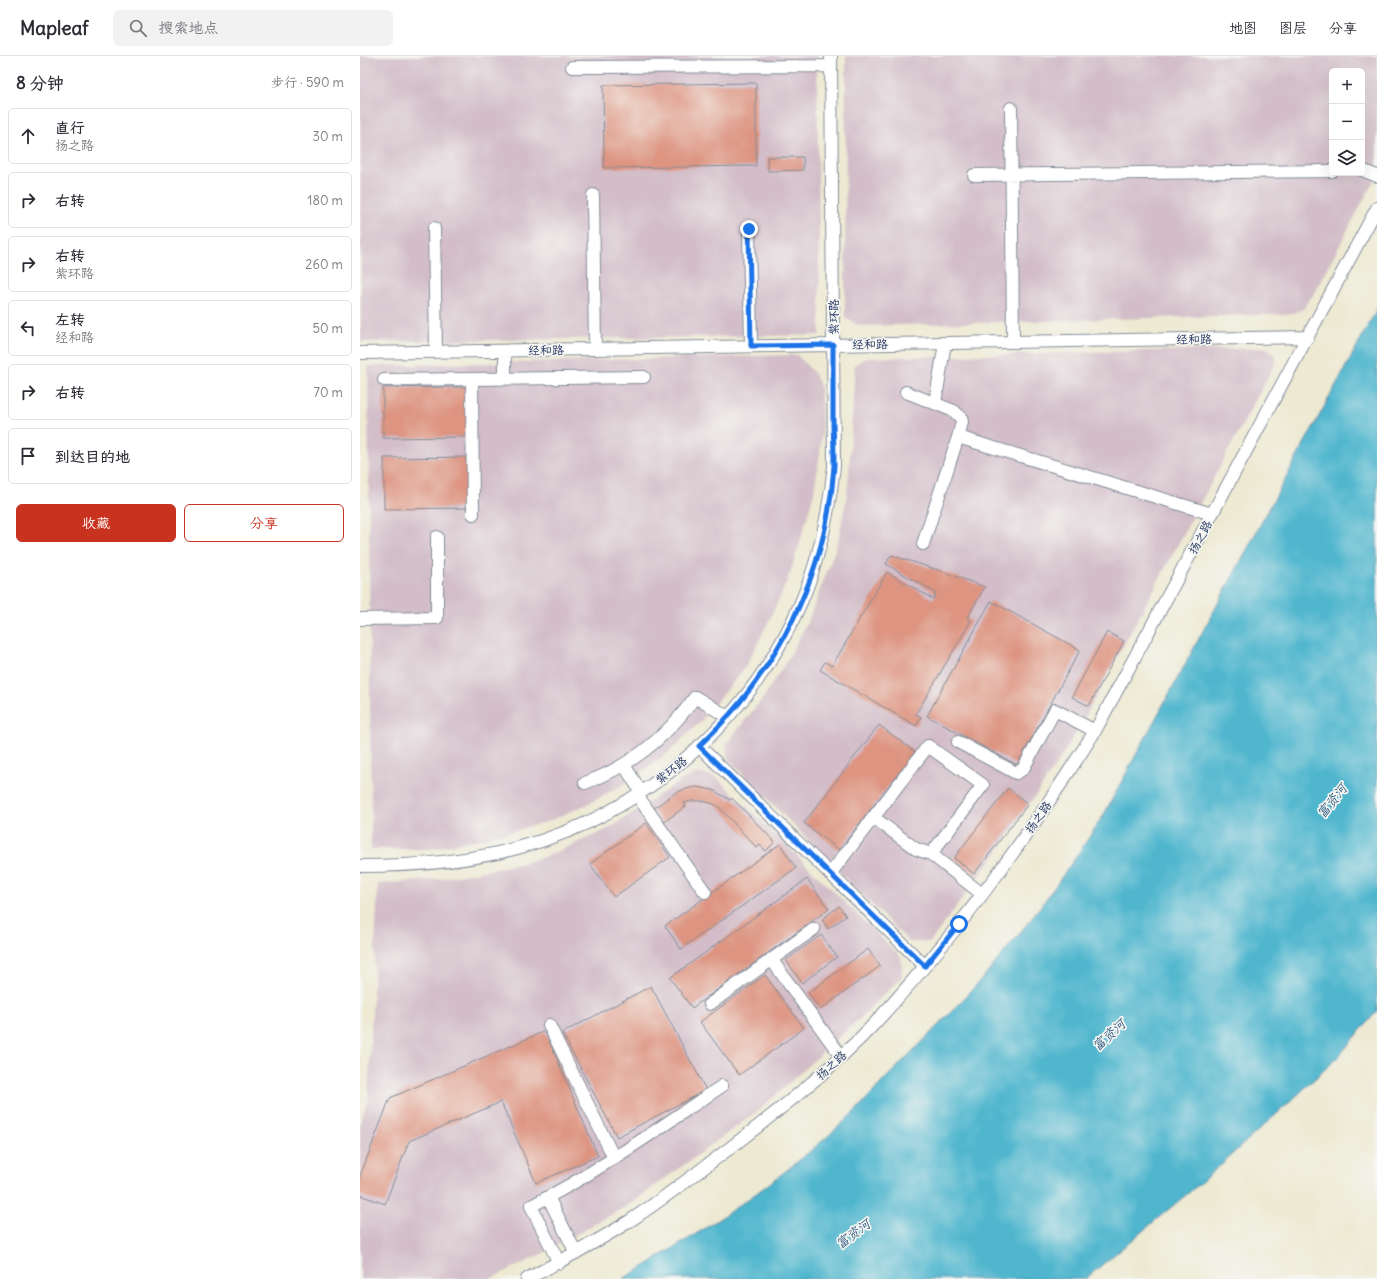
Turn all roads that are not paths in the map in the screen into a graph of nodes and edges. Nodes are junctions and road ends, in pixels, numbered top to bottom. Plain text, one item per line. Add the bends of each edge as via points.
1 (831, 61) edge
2 (572, 67) dead end
3 (1011, 108) dead end
4 (1329, 171) edge
5 (1365, 171) edge
6 (1012, 174) junction
7 (974, 175) dead end
8 (1377, 176) edge
9 (593, 195) dead end
10 (1377, 208) edge
11 (434, 228) dead end
12 (749, 229) dead end
13 (1308, 337) junction
14 (1013, 342) junction
15 (945, 343) junction
16 (833, 345) junction
17 (751, 346) junction
18 (595, 349) junction
19 (505, 351) junction
20 (436, 352) junction
21 (360, 353) edge
22 (644, 377) dead end
23 (472, 379) junction
24 (505, 379) junction
25 (384, 380) dead end
26 (906, 392) dead end
27 (935, 403) junction
28 (958, 437) junction
29 (473, 514) dead end
30 (1212, 514) junction
31 (437, 537) dead end
32 (923, 544) dead end
33 (360, 619) edge
34 (728, 717) junction
35 (1095, 731) junction
36 (958, 742) dead end
37 (699, 746) junction
38 (624, 765) junction
39 (585, 783) dead end
40 (639, 794) junction
41 (873, 817) junction
42 (931, 854) junction
43 (360, 866) edge
44 (830, 874) junction
45 (705, 892) dead end
46 (982, 894) junction
47 (814, 929) dead end
48 (771, 959) junction
49 (925, 966) junction
50 (710, 1004) dead end
51 (549, 1025) dead end
52 (841, 1056) junction
53 (722, 1086) dead end
54 (614, 1158) junction
55 (548, 1198) junction
56 (576, 1253) junction
57 (558, 1263) junction
58 (527, 1279) edge

1 - 2 street
1 - 16 street, 紫环路
3 - 6 street
4 - 6 street
5 - 8 street
6 - 7 street
6 - 14 street
9 - 18 street
10 - 13 street, 扬之路
11 - 20 street
12 - 17 street
13 - 14 street, 经和路
13 - 30 street, 扬之路
14 - 15 street, 经和路
15 - 16 street, 经和路
15 - 27 street
16 - 17 street, 经和路
16 - 34 street, 紫环路 via 834,466 826,522 819,549 803,599 780,646
17 - 18 street, 经和路
18 - 19 street, 经和路
19 - 20 street, 经和路
19 - 24 street
20 - 21 street, 经和路
22 - 24 street
23 - 24 street
23 - 25 street
23 - 29 street
26 - 27 street
27 - 28 street via 954,411 961,418
28 - 30 street
28 - 32 street
30 - 35 street, 扬之路
31 - 33 street via 437,618
34 - 37 street, 紫环路
34 - 38 street via 694,697 663,735
35 - 36 street via 1055,710 1023,769 1016,773
35 - 46 street, 扬之路 via 1042,813
37 - 40 street, 紫环路
37 - 44 street
38 - 39 street
38 - 40 street
40 - 43 street, 紫环路 via 588,822 516,849 441,863
40 - 45 street
41 - 42 street via 916,849
41 - 42 street via 928,746 983,785
41 - 44 street
42 - 46 street
44 - 49 street
46 - 49 street, 扬之路
47 - 48 street
48 - 50 street
48 - 52 street
49 - 52 street, 扬之路 via 874,1024
51 - 54 street
52 - 56 street, 扬之路 via 794,1098 688,1181 629,1222
53 - 54 street
54 - 55 street
55 - 56 street
55 - 57 street via 531,1206
56 - 57 street, 扬之路
57 - 58 street, 扬之路

